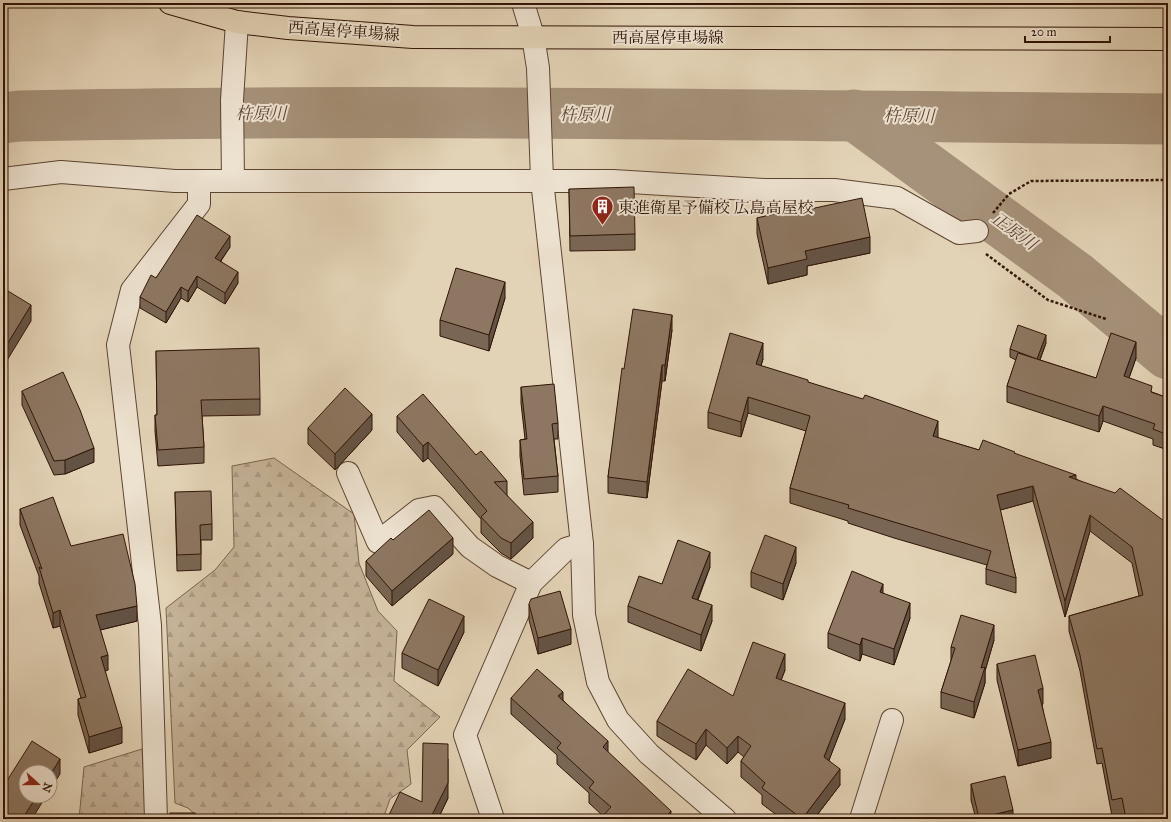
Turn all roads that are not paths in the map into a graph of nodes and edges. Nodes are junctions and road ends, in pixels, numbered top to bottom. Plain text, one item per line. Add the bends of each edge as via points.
1 (170, 3) edge
2 (523, 3) edge
3 (237, 22) junction
4 (533, 36) junction
5 (1168, 39) edge
6 (233, 172) junction
7 (542, 173) junction
8 (3, 180) edge
9 (199, 181) junction
10 (968, 232) road end
11 (348, 473) dead end
12 (582, 544) junction
13 (531, 583) junction
14 (892, 720) dead end
15 (156, 819) edge
16 (493, 819) edge
17 (725, 819) edge
18 (861, 819) edge

1 - 3 main road, 西高屋停車場線
2 - 4 street
3 - 4 main road, 西高屋停車場線 via 414,37
3 - 6 street via 232,100
4 - 5 main road, 西高屋停車場線
4 - 7 street via 538,78
6 - 7 street
6 - 9 street
7 - 10 street via 613,181 765,190 834,190 897,198
7 - 12 street
8 - 9 street via 61,172
9 - 15 street via 199,204 132,290 118,345 150,625
11 - 13 street via 378,542 420,510 434,507 470,547 497,566
12 - 13 street via 566,549
12 - 17 street via 584,615 598,682 618,720 644,748
13 - 16 street via 465,735
14 - 18 street

